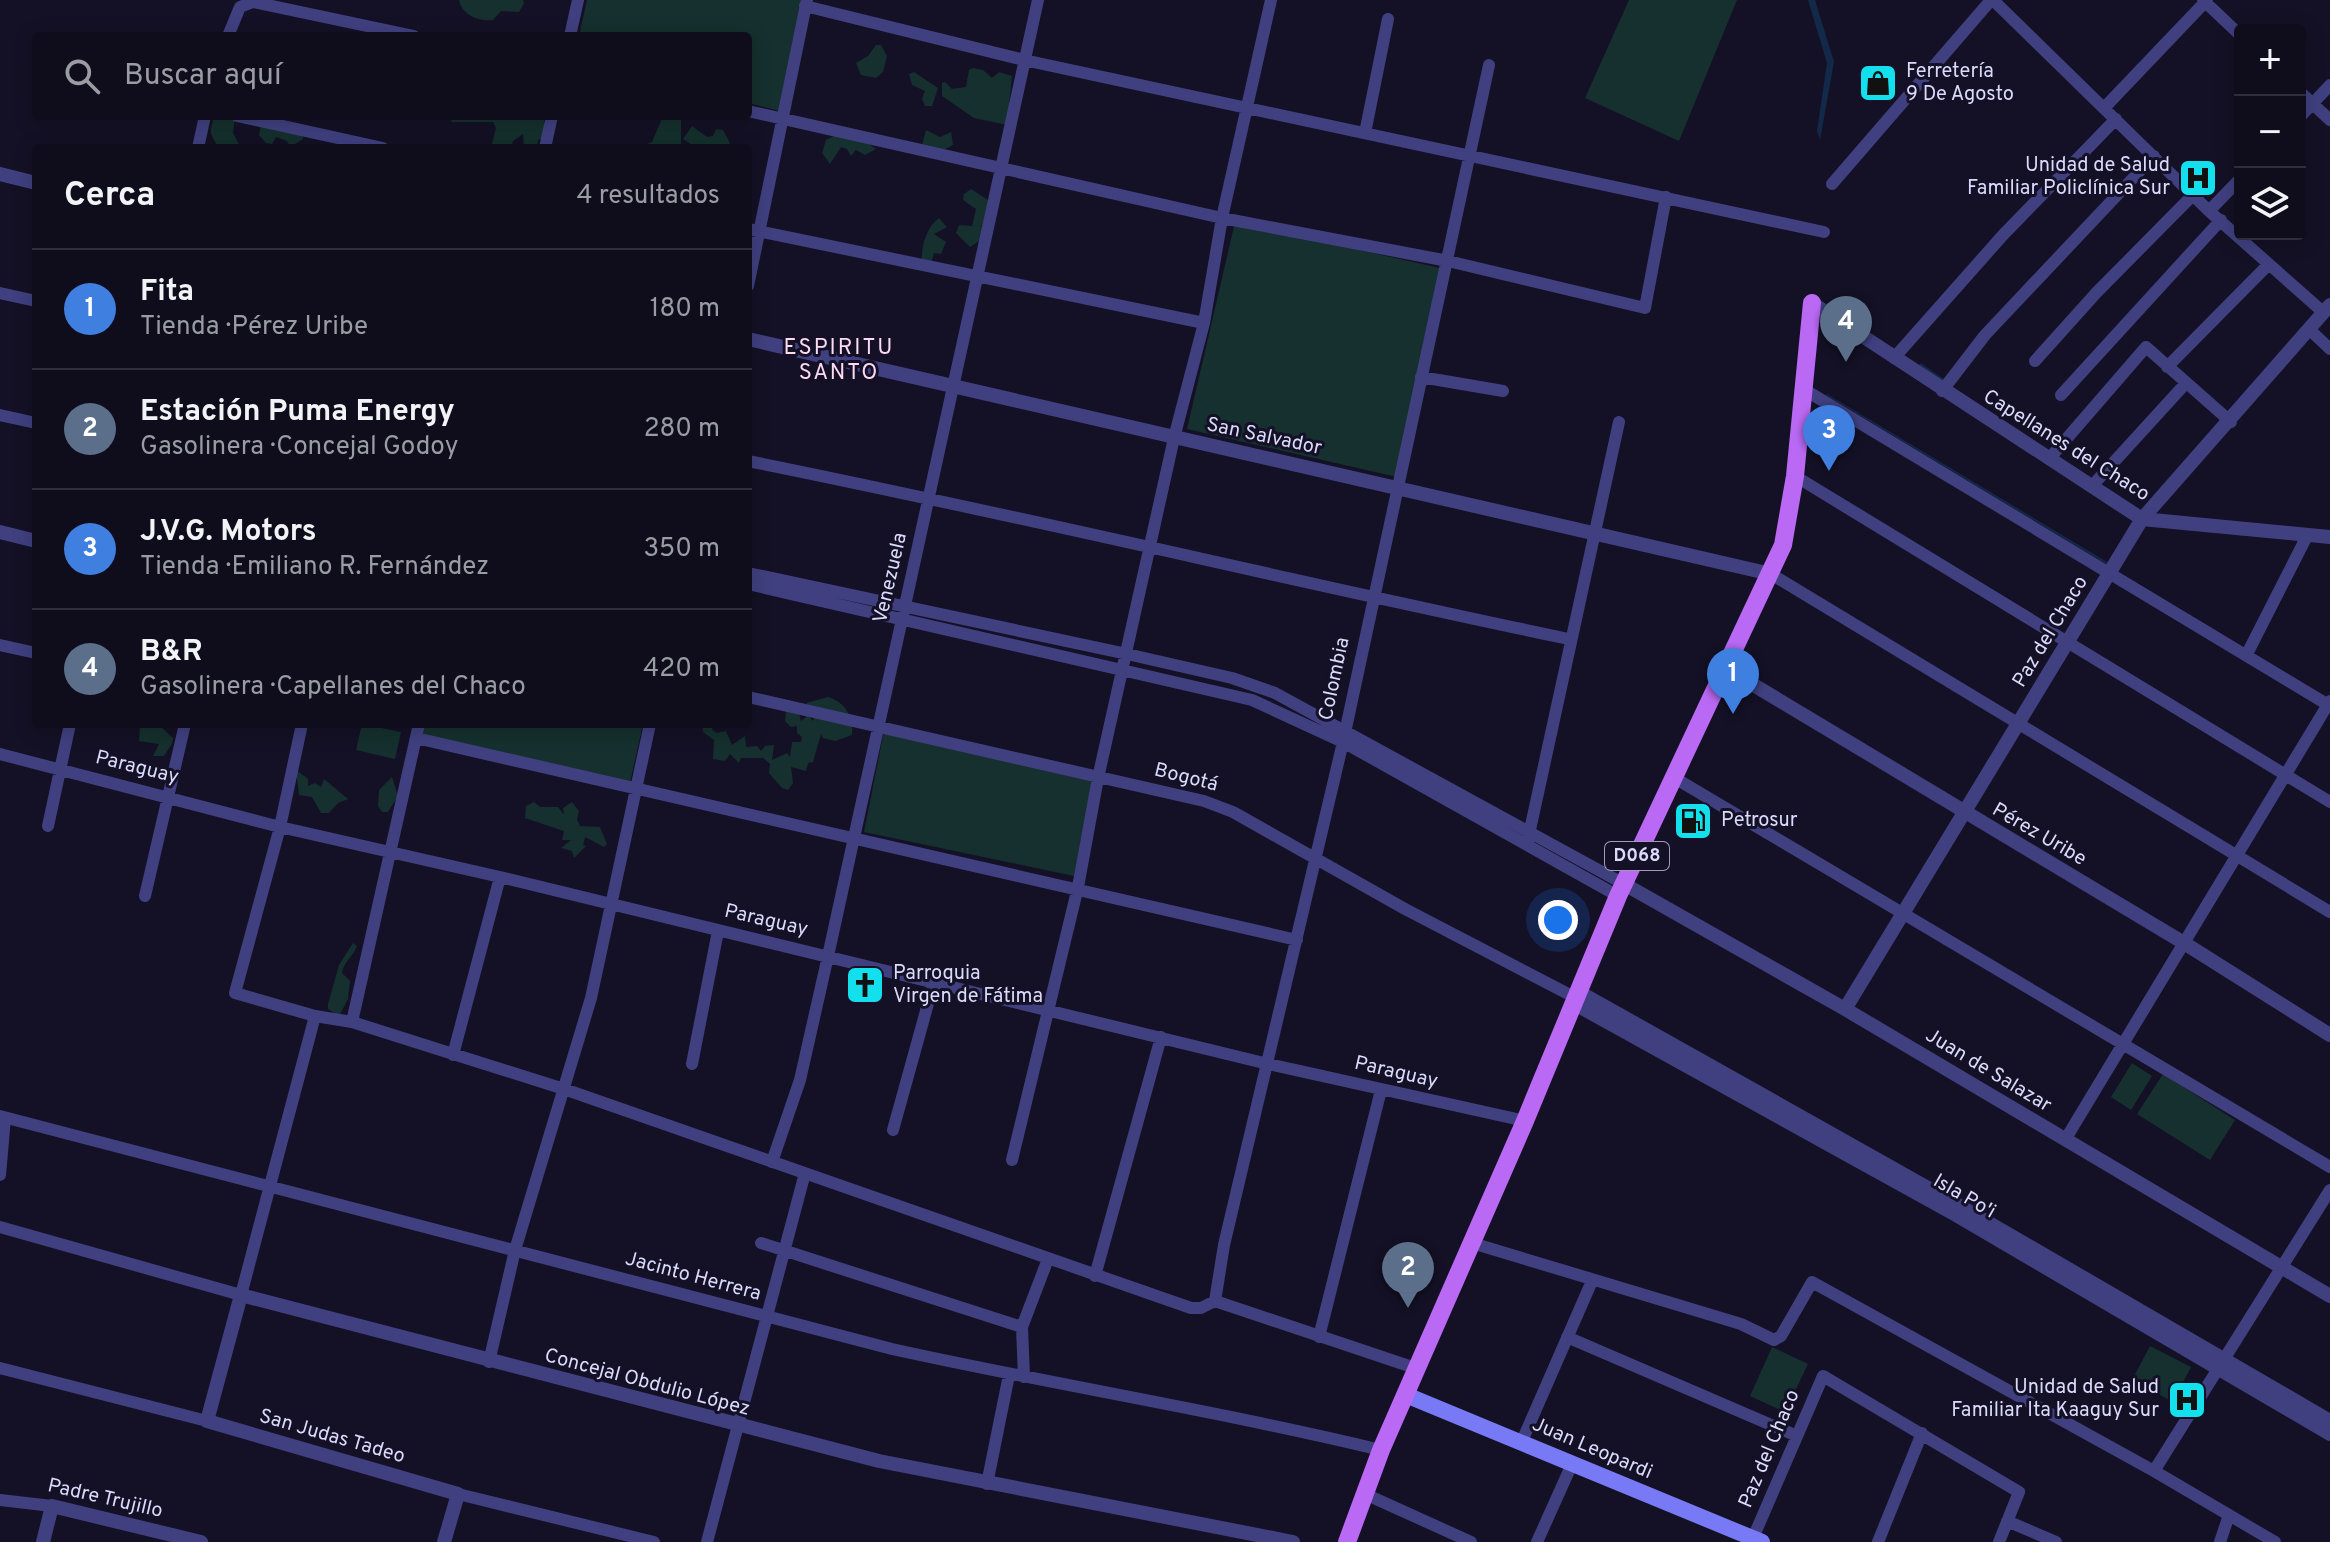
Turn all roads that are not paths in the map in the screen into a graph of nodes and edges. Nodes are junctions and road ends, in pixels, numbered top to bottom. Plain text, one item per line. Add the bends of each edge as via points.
1 (578, 0) edge
2 (1038, 0) edge
3 (1271, 0) edge
4 (1992, 0) edge
5 (2205, 1) edge
6 (806, 3) edge
7 (1388, 19) dead end
8 (2234, 29) edge
9 (230, 32) edge
10 (396, 32) edge
11 (571, 32) edge
12 (1024, 60) junction
13 (1489, 65) dead end
14 (2330, 85) edge
15 (2304, 96) edge
16 (2313, 104) junction
17 (1247, 107) junction
18 (2105, 107) junction
19 (2306, 111) edge
20 (752, 112) edge
21 (784, 119) junction
22 (2116, 119) junction
23 (204, 120) edge
24 (255, 120) edge
25 (551, 120) edge
26 (2330, 120) edge
27 (1365, 133) junction
28 (199, 144) edge
29 (365, 144) edge
30 (546, 144) edge
31 (1469, 154) junction
32 (2154, 156) junction
33 (1003, 168) junction
34 (0, 174) edge
35 (32, 182) edge
36 (1832, 184) dead end
37 (2234, 185) edge
38 (2193, 195) junction
39 (1666, 197) junction
40 (2209, 211) junction
41 (1222, 218) junction
42 (2221, 220) junction
43 (753, 231) edge
44 (1824, 232) dead end
45 (1448, 261) junction
46 (2269, 264) junction
47 (980, 277) junction
48 (0, 293) edge
49 (32, 300) edge
50 (1812, 303) joint
51 (2326, 308) edge
52 (1204, 323) junction
53 (2310, 330) junction
54 (752, 340) edge
55 (2330, 349) edge
56 (1894, 358) junction
57 (2035, 361) dead end
58 (2167, 367) junction
59 (1421, 377) junction
60 (2186, 383) junction
61 (953, 388) junction
62 (1805, 390) junction
63 (1503, 391) dead end
64 (1942, 391) junction
65 (2061, 395) dead end
66 (0, 415) edge
67 (32, 422) edge
68 (1619, 422) dead end
69 (2231, 422) junction
70 (1174, 438) junction
71 (2049, 459) junction
72 (752, 462) edge
73 (1795, 476) junction
74 (2092, 486) junction
75 (1397, 487) junction
76 (929, 497) junction
77 (2142, 519) junction
78 (0, 532) edge
79 (1595, 533) junction
80 (2307, 536) junction
81 (2330, 537) edge
82 (32, 540) edge
83 (1150, 549) junction
84 (2110, 573) junction
85 (752, 574) edge
86 (1771, 574) junction
87 (752, 584) edge
88 (793, 588) junction
89 (1373, 598) junction
90 (904, 612) junction
91 (1012, 629) junction
92 (1569, 639) junction
93 (1008, 643) junction
94 (2066, 643) junction
95 (0, 645) edge
96 (32, 652) edge
97 (1127, 654) junction
98 (2247, 654) junction
99 (1123, 669) junction
100 (1727, 669) junction
101 (752, 698) edge
102 (2329, 704) edge
103 (2019, 723) junction
104 (879, 727) junction
105 (69, 728) edge
106 (184, 728) edge
107 (301, 728) edge
108 (418, 728) edge
109 (649, 728) edge
110 (1344, 736) junction
111 (416, 738) junction
112 (0, 754) edge
113 (59, 770) junction
114 (2284, 774) junction
115 (1673, 777) junction
116 (1098, 778) junction
117 (636, 791) junction
118 (169, 795) junction
119 (2330, 802) edge
120 (1964, 814) junction
121 (48, 826) dead end
122 (280, 827) junction
123 (1528, 840) junction
124 (854, 841) junction
125 (389, 851) junction
126 (2238, 855) junction
127 (1315, 858) junction
128 (500, 877) junction
129 (1078, 887) junction
130 (1621, 890) junction
131 (145, 896) dead end
132 (609, 906) junction
133 (2330, 912) edge
134 (1903, 913) junction
135 (718, 931) junction
136 (1297, 940) junction
137 (2184, 943) junction
138 (828, 956) junction
139 (934, 982) junction
140 (1576, 997) junction
141 (1845, 1009) junction
142 (1045, 1011) junction
143 (315, 1016) junction
144 (352, 1022) junction
145 (2330, 1035) edge
146 (1161, 1037) junction
147 (2123, 1043) junction
148 (453, 1055) junction
149 (692, 1064) dead end
150 (1268, 1064) junction
151 (564, 1089) junction
152 (1381, 1090) junction
153 (3, 1117) edge
154 (1525, 1121) junction
155 (893, 1130) dead end
156 (2065, 1140) junction
157 (1012, 1160) dead end
158 (772, 1162) junction
159 (2330, 1167) edge
160 (805, 1173) junction
161 (0, 1175) edge
162 (270, 1188) junction
163 (2330, 1190) edge
164 (0, 1227) edge
165 (761, 1243) dead end
166 (1472, 1243) junction
167 (515, 1250) junction
168 (782, 1251) junction
169 (1048, 1259) junction
170 (2282, 1268) junction
171 (1095, 1276) junction
172 (1592, 1281) junction
173 (241, 1295) junction
174 (2330, 1296) edge
175 (1215, 1301) junction
176 (768, 1318) junction
177 (1022, 1327) junction
178 (1319, 1337) junction
179 (1567, 1337) junction
180 (489, 1362) junction
181 (2220, 1363) junction
182 (0, 1368) edge
183 (1418, 1369) junction
184 (1009, 1375) junction
185 (1024, 1377) junction
186 (1406, 1395) junction
187 (207, 1421) junction
188 (2330, 1421) edge
189 (736, 1427) junction
190 (1922, 1433) junction
191 (2330, 1434) edge
192 (1797, 1436) junction
193 (1522, 1441) junction
194 (1381, 1450) junction
195 (1572, 1464) junction
196 (2154, 1471) junction
197 (987, 1484) junction
198 (458, 1494) junction
199 (1365, 1494) junction
200 (0, 1500) edge
201 (52, 1506) junction
202 (2229, 1515) junction
203 (2007, 1521) junction
204 (1750, 1539) edge
205 (192, 1541) edge
206 (43, 1542) edge
207 (444, 1542) edge
208 (654, 1542) edge
209 (707, 1542) edge
210 (1293, 1542) edge
211 (1347, 1542) edge
212 (1471, 1542) edge
213 (1537, 1542) edge
214 (1878, 1542) edge
215 (1999, 1542) edge
216 (2056, 1542) edge
217 (2220, 1542) edge
218 (2275, 1542) edge

1 - 11 street
2 - 12 street, Venezuela
3 - 17 street
4 - 18 street
4 - 36 street
5 - 8 street
5 - 18 street
6 - 12 street
6 - 21 street
7 - 27 street
9 - 10 street via 240,7 263,3
12 - 17 street
12 - 33 street, Venezuela
13 - 31 street, Colombia
14 - 16 street
15 - 16 street
16 - 19 street
16 - 26 street
17 - 27 street
17 - 41 street
18 - 22 street
20 - 21 street
21 - 33 street
21 - 43 street
22 - 32 street
22 - 56 street
23 - 28 street
24 - 29 street
25 - 30 street
27 - 31 street
31 - 39 street
31 - 45 street, Colombia
32 - 38 street
32 - 64 street via 1985,335
33 - 41 street
33 - 47 street, Venezuela
34 - 35 street
37 - 40 street
38 - 40 street
38 - 57 street
39 - 44 street
39 - 45 street via 1645,308
40 - 42 street
41 - 45 street
41 - 52 street
42 - 46 street
42 - 65 street
43 - 47 street
45 - 59 street, Colombia
46 - 51 street
46 - 58 street
47 - 52 street
47 - 61 street, Venezuela
48 - 49 street
50 - 56 street, Capellanes del Chaco
50 - 62 main road, D068
51 - 53 street, Paz del Chaco
52 - 70 street
53 - 55 street
53 - 69 street, Paz del Chaco
54 - 61 street, San Salvador
56 - 64 street, Capellanes del Chaco
58 - 60 street
58 - 71 street via 2146,347
59 - 63 street
59 - 75 street, Colombia
60 - 69 street
60 - 74 street
61 - 70 street, San Salvador
61 - 76 street, Venezuela
62 - 73 main road, D068
62 - 84 street
64 - 71 street, Capellanes del Chaco
66 - 67 street
68 - 79 street
69 - 77 street, Paz del Chaco
70 - 75 street, San Salvador
70 - 83 street
71 - 74 street, Capellanes del Chaco
72 - 76 street
73 - 86 main road, D068 via 1783,545
73 - 94 street
74 - 77 street, Capellanes del Chaco
75 - 79 street, San Salvador
75 - 89 street, Colombia
76 - 83 street
76 - 90 street, Venezuela
77 - 80 street, Capellanes del Chaco
77 - 84 street, Paz del Chaco
78 - 82 street
79 - 86 street, San Salvador
79 - 92 street
80 - 81 street, Capellanes del Chaco
80 - 98 street
83 - 89 street
83 - 97 street
84 - 94 street, Paz del Chaco
84 - 98 street
85 - 88 street
86 - 100 main road, D068
86 - 103 street
87 - 88 street
88 - 90 street
89 - 92 street
89 - 110 street, Colombia
90 - 91 street
90 - 93 street
90 - 104 street, Venezuela
91 - 93 street
91 - 97 street
92 - 123 street
93 - 99 street
94 - 103 street, Paz del Chaco
94 - 114 street
95 - 96 street
97 - 99 street
97 - 110 street via 1275,693
98 - 102 street
99 - 110 street via 1252,700
99 - 116 street
100 - 115 main road, D068
100 - 120 street, Pérez Uribe
101 - 104 street, Bogotá
102 - 114 street
103 - 120 street, Paz del Chaco
103 - 126 street
104 - 116 street, Bogotá
104 - 124 street, Venezuela
105 - 113 street
106 - 118 street
107 - 122 street
108 - 111 street
109 - 117 street
110 - 123 street
110 - 127 street, Colombia
111 - 117 street
111 - 125 street
112 - 113 street, Paraguay
113 - 118 street, Paraguay
113 - 121 street
114 - 119 street
114 - 126 street
115 - 130 main road, D068
115 - 134 street
116 - 127 street, Bogotá via 1204,801
116 - 129 street
117 - 124 street
117 - 132 street
118 - 122 street, Paraguay
118 - 131 street
120 - 134 street, Paz del Chaco
120 - 137 street, Pérez Uribe
122 - 125 street, Paraguay
122 - 143 street via 235,993
123 - 130 street
124 - 129 street
124 - 138 street, Venezuela
125 - 128 street, Paraguay
125 - 144 street
126 - 133 street
126 - 137 street
127 - 136 street, Colombia
127 - 140 street, Bogotá
128 - 132 street, Paraguay
128 - 148 street
129 - 136 street
129 - 142 street
130 - 140 main road, D068
130 - 141 street, Juan de Salazar
132 - 135 street, Paraguay
132 - 151 street via 591,998
134 - 141 street, Paz del Chaco
134 - 147 street
135 - 138 street, Paraguay
135 - 149 street
136 - 150 street, Colombia
137 - 145 street, Pérez Uribe
137 - 147 street
138 - 139 street, Paraguay
138 - 158 street, Venezuela via 800,1080
139 - 142 street, Paraguay
139 - 155 street
140 - 154 main road, D068
140 - 181 street, Isla Po'i via 1960,1206
141 - 156 street, Juan de Salazar
142 - 146 street, Paraguay
142 - 157 street
143 - 144 street
143 - 162 street
144 - 148 street
146 - 150 street, Paraguay
146 - 171 street
147 - 156 street
147 - 159 street
148 - 151 street
150 - 152 street, Paraguay
150 - 175 street, Colombia
151 - 158 street
151 - 167 street
152 - 154 street, Paraguay
152 - 178 street
153 - 161 street
153 - 162 street, Jacinto Herrera
154 - 166 main road, D068
156 - 170 street, Juan de Salazar
158 - 160 street
160 - 168 street
160 - 169 street
162 - 167 street, Jacinto Herrera
162 - 173 street
163 - 170 street
164 - 173 street, Concejal Obdulio López
165 - 168 street
166 - 172 street
166 - 183 main road, D068
167 - 176 street, Jacinto Herrera
167 - 180 street
168 - 176 street
168 - 177 street
169 - 171 street
169 - 177 street
170 - 174 street, Juan de Salazar
170 - 181 street
171 - 175 street via 1191,1308
172 - 179 street
172 - 196 street via 1741,1324 1774,1340 1812,1282
173 - 180 street, Concejal Obdulio López
173 - 187 street
175 - 178 street
176 - 184 street, Jacinto Herrera
176 - 189 street
177 - 185 street
178 - 183 street
179 - 192 street
179 - 193 street
180 - 189 street, Concejal Obdulio López
181 - 188 street, Isla Po'i
181 - 191 street, Isla Po'i
181 - 196 street
182 - 187 street, San Judas Tadeo
183 - 186 main road, D068
184 - 185 street, Jacinto Herrera
184 - 197 street
185 - 194 street, Jacinto Herrera via 1259,1420
186 - 193 main road, Juan Leopardi
186 - 194 main road, D068
187 - 198 street, San Judas Tadeo
189 - 197 street, Concejal Obdulio López
189 - 209 street
190 - 192 street, Paz del Chaco via 1823,1376
190 - 203 street via 2019,1492
190 - 214 street
192 - 204 street, Paz del Chaco
193 - 195 main road, Juan Leopardi
194 - 199 main road, D068
195 - 204 main road, Juan Leopardi
195 - 213 street
196 - 202 street
197 - 210 street, Concejal Obdulio López
198 - 207 street
198 - 208 street, San Judas Tadeo
199 - 211 main road, D068
199 - 212 street
200 - 201 street, Padre Trujillo
201 - 205 street, Padre Trujillo
201 - 206 street
202 - 217 street
202 - 218 street
203 - 215 street
203 - 216 street

